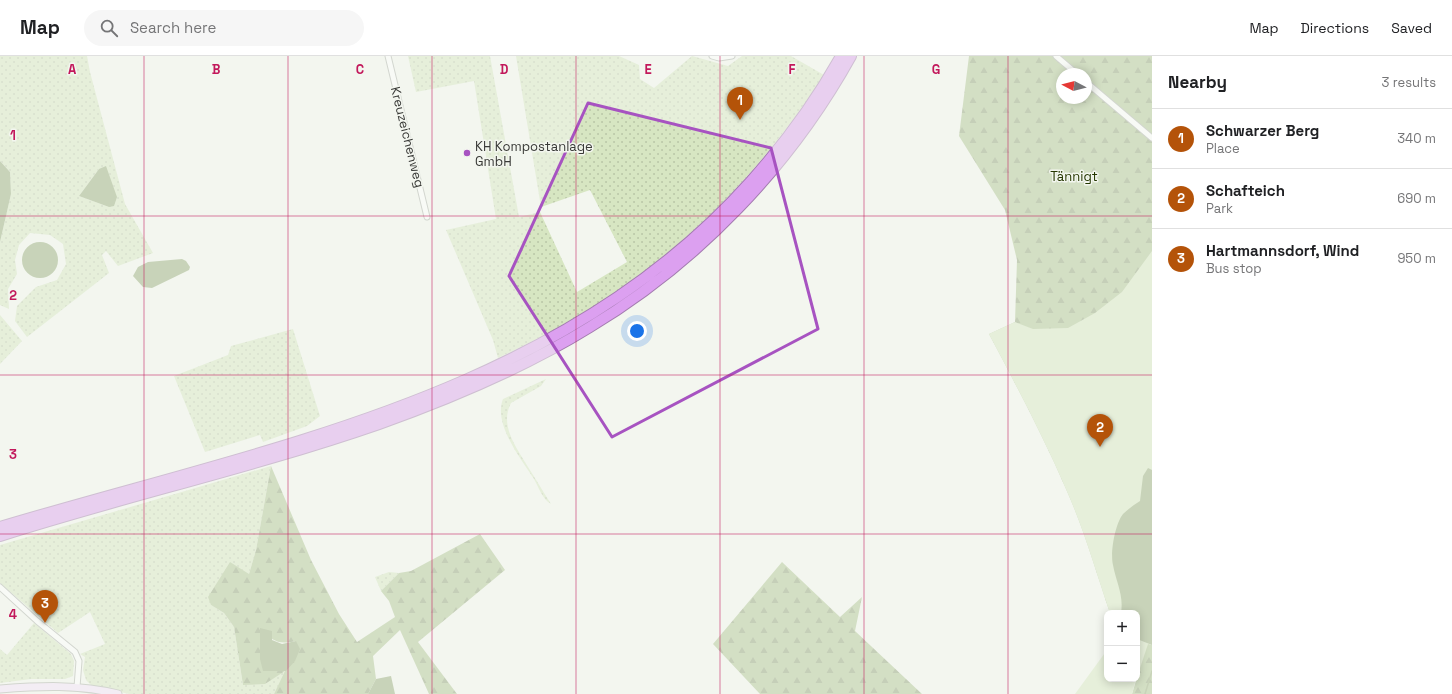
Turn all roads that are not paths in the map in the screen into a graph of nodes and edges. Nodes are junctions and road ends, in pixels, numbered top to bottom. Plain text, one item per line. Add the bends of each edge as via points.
1 (388, 56) edge
2 (712, 56) edge
3 (732, 56) edge
4 (841, 56) edge
5 (851, 56) edge
6 (1056, 56) edge
7 (1070, 68) edge
8 (1092, 87) edge
9 (1152, 138) edge
10 (427, 217) dead end
11 (0, 527) edge
12 (0, 536) edge
13 (0, 587) edge
14 (77, 687) junction
15 (0, 689) edge
16 (118, 694) edge

1 - 10 street, Kreuzeichenweg
2 - 3 street
4 - 11 highway via 784,142 715,219 627,293 556,336 493,369 376,416
5 - 12 highway via 826,98 790,147 720,226 656,281 560,345 463,392 377,424 271,458
6 - 7 street
8 - 9 street
13 - 14 street via 76,652 79,661
14 - 15 main road
14 - 16 main road

